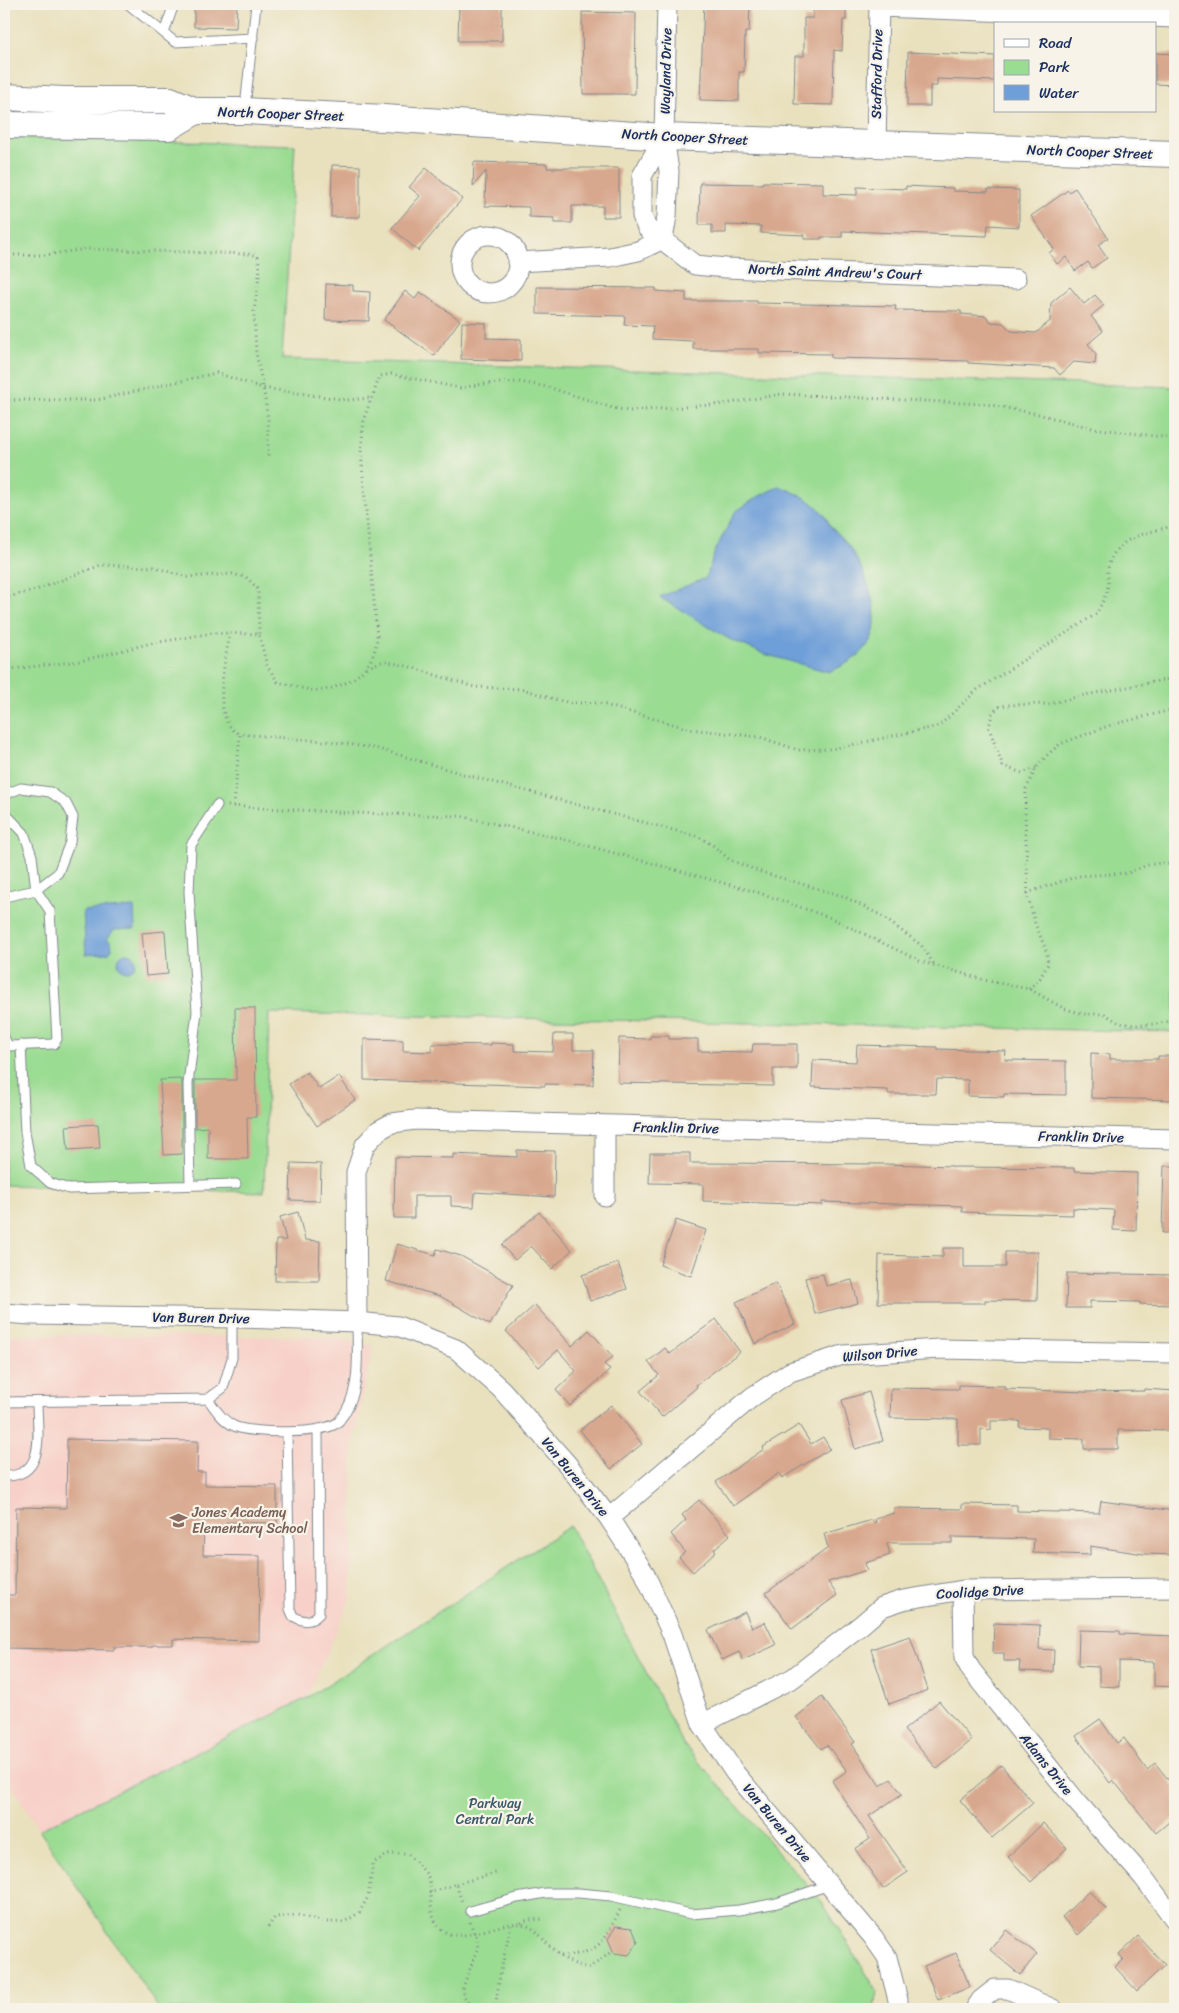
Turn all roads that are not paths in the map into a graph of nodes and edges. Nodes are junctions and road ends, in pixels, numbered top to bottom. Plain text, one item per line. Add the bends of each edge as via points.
1 (128, 4) edge
2 (174, 4) edge
3 (256, 4) edge
4 (667, 4) edge
5 (879, 6) edge
6 (1175, 18) edge
7 (164, 33) junction
8 (253, 38) junction
9 (4, 96) edge
10 (196, 111) junction
11 (245, 111) junction
12 (4, 125) edge
13 (664, 137) junction
14 (876, 144) junction
15 (1175, 154) edge
16 (663, 239) junction
17 (517, 262) dead end
18 (1016, 279) dead end
19 (4, 795) edge
20 (217, 806) road end
21 (4, 812) edge
22 (36, 890) junction
23 (4, 897) edge
24 (4, 1037) edge
25 (21, 1045) junction
26 (604, 1126) junction
27 (1175, 1139) edge
28 (236, 1184) dead end
29 (190, 1185) junction
30 (606, 1196) dead end
31 (4, 1313) edge
32 (232, 1318) junction
33 (357, 1322) junction
34 (1175, 1353) edge
35 (208, 1399) junction
36 (4, 1402) edge
37 (37, 1402) junction
38 (318, 1429) junction
39 (287, 1432) junction
40 (4, 1476) edge
41 (609, 1518) junction
42 (1175, 1588) edge
43 (963, 1590) junction
44 (702, 1724) junction
45 (829, 1884) junction
46 (468, 1912) road end
47 (1175, 1920) edge
48 (898, 2009) edge
49 (975, 2009) edge
50 (1053, 2009) edge

1 - 7 lane
2 - 7 lane
3 - 8 lane
4 - 13 street, Wayland Drive
5 - 6 street
5 - 14 street, Stafford Drive
7 - 8 lane via 175,42
8 - 11 lane
9 - 10 main road, North Cooper Street via 64,100 170,100
10 - 11 main road, North Cooper Street
10 - 12 main road via 169,127
11 - 13 main road, North Cooper Street
13 - 14 main road, North Cooper Street
13 - 16 street, Wayland Drive via 669,171
13 - 16 street, North Saint Andrew's Court via 642,176 642,216 647,228
14 - 15 main road, North Cooper Street
16 - 17 street via 638,251 610,257
16 - 18 street, North Saint Andrew's Court via 695,265
19 - 22 lane via 21,788 50,792 66,803 73,817 70,842 58,873
20 - 29 lane via 191,845 189,892 197,1012 188,1084
21 - 22 lane via 24,833 32,856
22 - 23 lane
22 - 25 lane via 50,910 57,1039 54,1044
24 - 25 lane via 8,1046
25 - 29 lane via 25,1132 31,1166 50,1183 69,1189
26 - 27 street, Franklin Drive
26 - 30 street
26 - 33 street, Franklin Drive via 415,1120 392,1123 379,1130 365,1145 356,1172
28 - 29 lane
31 - 32 street, Van Buren Drive
32 - 33 street, Van Buren Drive
32 - 35 lane via 232,1358 223,1388
33 - 38 lane via 356,1386 338,1423
33 - 41 street, Van Buren Drive via 398,1326 456,1349 502,1389
34 - 41 street, Wilson Drive via 939,1349 843,1355 790,1372 752,1397
35 - 37 lane
35 - 39 lane via 235,1427
36 - 37 lane
37 - 40 lane via 36,1457 30,1469
38 - 39 lane
38 - 39 lane via 319,1614 313,1620 305,1621 293,1616 290,1609
41 - 44 street, Van Buren Drive via 645,1574 672,1634
42 - 43 street, Coolidge Drive
43 - 44 street, Coolidge Drive via 917,1596 882,1607 793,1678
43 - 47 street, Adams Drive via 964,1657 971,1670
44 - 45 street, Van Buren Drive via 735,1773
45 - 46 lane via 777,1903 691,1914 625,1899 578,1893 546,1893 517,1898
45 - 48 street, Van Buren Drive via 886,1957
49 - 50 street via 994,1989 1008,1989

